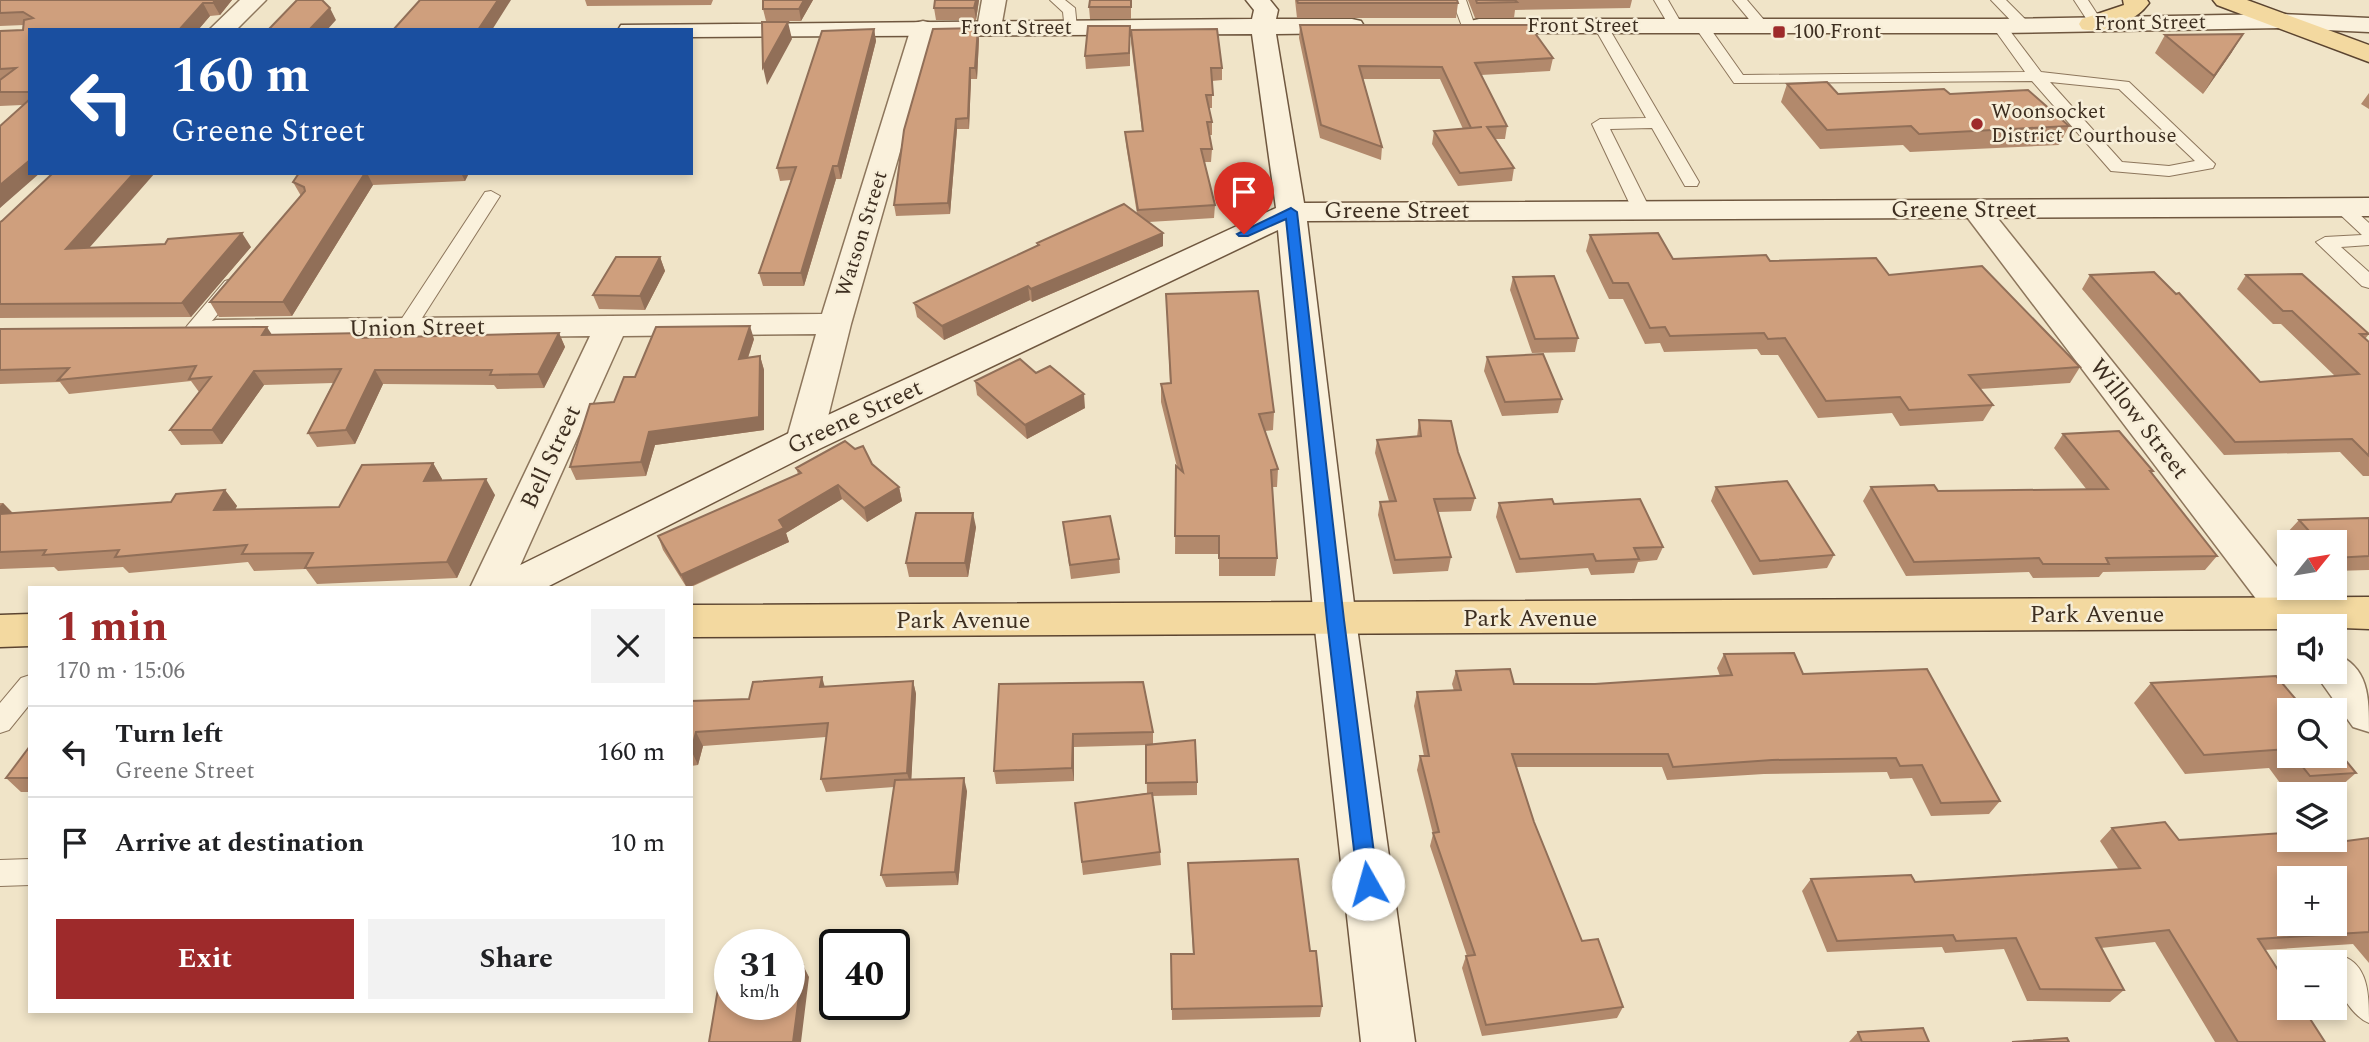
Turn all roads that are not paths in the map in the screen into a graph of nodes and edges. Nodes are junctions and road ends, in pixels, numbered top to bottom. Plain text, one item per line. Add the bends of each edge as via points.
1 (254, 0) edge
2 (995, 0) edge
3 (1057, 0) edge
4 (1223, 0) edge
5 (1258, 0) edge
6 (1459, 0) edge
7 (1661, 0) edge
8 (1741, 0) edge
9 (1998, 0) edge
10 (2081, 0) edge
11 (2135, 0) edge
12 (2225, 0) edge
13 (2280, 21) junction
14 (2093, 23) junction
15 (1600, 25) junction
16 (2369, 25) edge
17 (1372, 26) edge
18 (1440, 26) edge
19 (1468, 26) junction
20 (1676, 26) junction
21 (1999, 26) junction
22 (2023, 26) junction
23 (1263, 27) junction
24 (1702, 27) junction
25 (1763, 27) junction
26 (222, 28) edge
27 (923, 28) junction
28 (989, 28) junction
29 (1070, 28) junction
30 (693, 30) edge
31 (2369, 54) edge
32 (2036, 76) junction
33 (1654, 123) junction
34 (1690, 183) dead end
35 (491, 196) dead end
36 (2355, 207) edge
37 (1642, 211) junction
38 (1977, 211) junction
39 (1291, 212) junction
40 (2369, 232) edge
41 (2369, 240) edge
42 (247, 267) edge
43 (2369, 282) edge
44 (835, 324) junction
45 (611, 326) junction
46 (405, 328) junction
47 (180, 330) joint
48 (804, 441) junction
49 (491, 586) edge
50 (514, 586) edge
51 (2369, 613) edge
52 (2290, 614) edge
53 (2347, 615) edge
54 (1335, 620) junction
55 (2277, 620) edge
56 (693, 621) edge
57 (28, 630) edge
58 (0, 631) edge
59 (2345, 684) edge
60 (27, 692) edge
61 (2369, 715) edge
62 (0, 722) edge
63 (28, 872) edge
64 (0, 873) edge
65 (2347, 973) dead end
66 (2369, 1008) edge
67 (1388, 1042) edge

1 - 26 street
2 - 28 street
3 - 29 lane via 1070,11
4 - 23 street via 1230,9
5 - 23 street via 1266,10
6 - 19 lane
7 - 20 lane
8 - 25 lane
9 - 22 lane
10 - 14 lane
11 - 14 main road via 2132,10
12 - 13 main road
13 - 14 street, Front Street
13 - 16 street, Front Street
13 - 31 main road
14 - 22 street, Front Street
15 - 19 street, Front Street
15 - 20 street, Front Street
15 - 33 lane
17 - 23 street, Front Street
18 - 19 street, Front Street
20 - 24 street, Front Street
21 - 22 street, Front Street
21 - 25 street, Front Street
21 - 32 lane
23 - 29 street, Front Street
23 - 39 street
24 - 25 street, Front Street
24 - 32 lane via 1739,80
27 - 28 street, Front Street
27 - 30 street, Front Street
27 - 44 street, Watson Street
28 - 29 street, Front Street
32 - 32 lane via 2124,85 2207,164 2169,172 2117,167
33 - 34 lane
33 - 37 lane via 1600,124
35 - 46 lane
36 - 38 street, Greene Street
36 - 40 lane
37 - 38 street, Greene Street
37 - 39 street, Greene Street
38 - 52 street, Willow Street
39 - 48 street, Greene Street
39 - 54 street
41 - 43 lane via 2325,242
42 - 47 lane
44 - 45 street, Union Street
44 - 48 street, Watson Street
45 - 46 street, Union Street
45 - 49 street, Bell Street
46 - 47 street, Union Street
48 - 50 street, Greene Street
51 - 53 main road, Park Avenue
54 - 55 main road, Park Avenue
54 - 56 main road, Park Avenue
54 - 67 street
57 - 58 main road
59 - 61 street
60 - 62 lane
63 - 64 lane
65 - 66 lane

